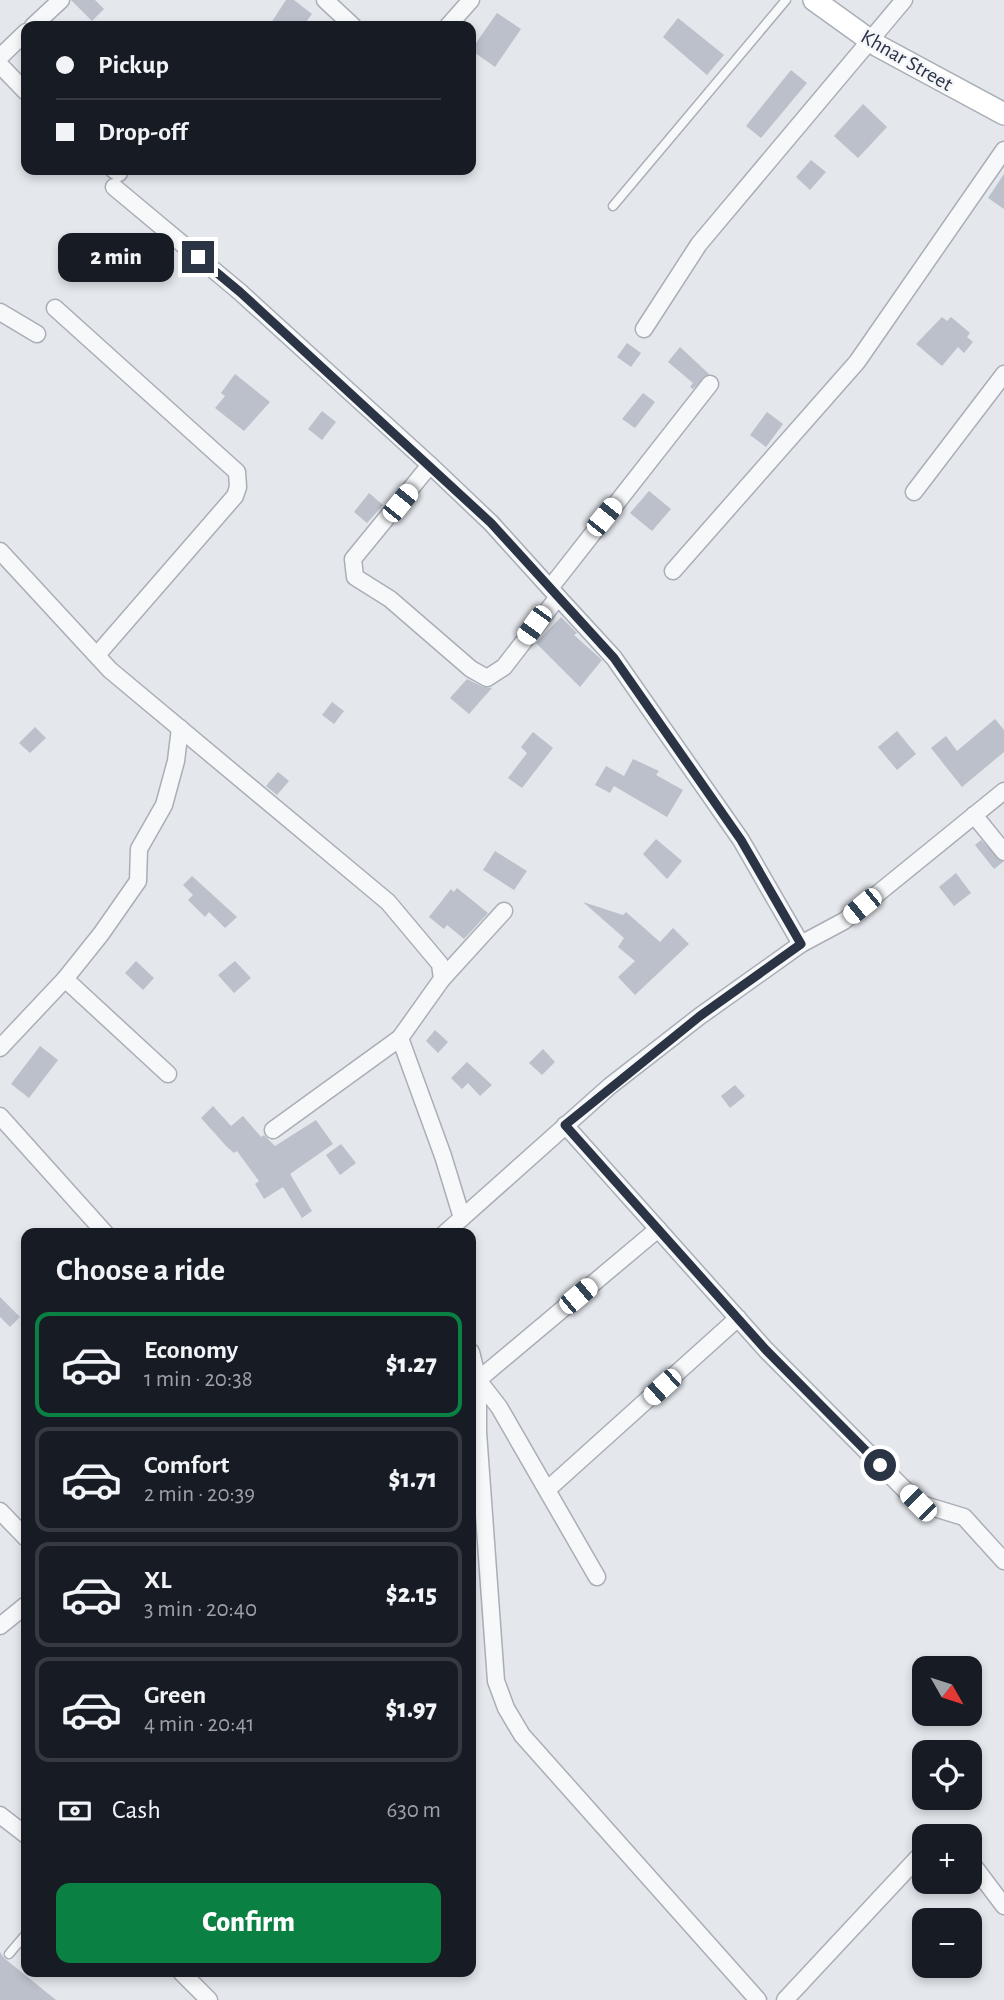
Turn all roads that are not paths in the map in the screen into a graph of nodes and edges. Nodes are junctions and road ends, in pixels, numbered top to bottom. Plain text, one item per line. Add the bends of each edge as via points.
1 (61, 0) edge
2 (325, 0) edge
3 (471, 0) edge
4 (786, 0) edge
5 (814, 0) edge
6 (904, 0) edge
7 (38, 21) edge
8 (348, 21) edge
9 (452, 21) edge
10 (21, 37) edge
11 (869, 40) junction
12 (0, 57) edge
13 (0, 65) edge
14 (21, 87) edge
15 (1004, 114) edge
16 (1004, 150) edge
17 (116, 177) edge
18 (613, 206) dead end
19 (55, 309) dead end
20 (0, 313) edge
21 (644, 329) dead end
22 (37, 334) dead end
23 (1004, 374) edge
24 (710, 384) dead end
25 (430, 465) junction
26 (914, 492) dead end
27 (0, 551) edge
28 (673, 570) dead end
29 (554, 592) junction
30 (97, 655) junction
31 (180, 728) junction
32 (1004, 791) edge
33 (974, 815) junction
34 (1004, 852) edge
35 (504, 911) dead end
36 (801, 944) junction
37 (65, 979) junction
38 (442, 979) junction
39 (400, 1038) junction
40 (0, 1048) edge
41 (168, 1074) dead end
42 (0, 1116) edge
43 (565, 1125) junction
44 (273, 1130) dead end
45 (462, 1218) junction
46 (101, 1228) edge
47 (451, 1228) edge
48 (658, 1229) junction
49 (738, 1318) junction
50 (476, 1372) edge
51 (478, 1380) junction
52 (476, 1408) edge
53 (476, 1457) edge
54 (548, 1489) junction
55 (0, 1511) edge
56 (21, 1533) edge
57 (1004, 1562) edge
58 (597, 1577) dead end
59 (21, 1609) edge
60 (0, 1626) edge
61 (0, 1815) edge
62 (21, 1831) edge
63 (912, 1864) edge
64 (982, 1877) edge
65 (1004, 1906) edge
66 (21, 1940) edge
67 (9, 1954) dead end
68 (186, 1977) edge
69 (209, 2000) edge
70 (758, 2000) edge
71 (785, 2000) edge

1 - 7 street
2 - 8 street
3 - 9 street
4 - 18 lane
5 - 11 street, Khnar Street
6 - 11 street
10 - 12 street
11 - 15 street, Khnar Street
11 - 21 street via 699,244
13 - 14 street
16 - 28 street via 856,362
17 - 25 street
19 - 30 street via 237,472 239,480 234,496
20 - 22 street
23 - 26 street
24 - 29 street
25 - 29 street
25 - 29 street via 354,559 355,577 390,599 487,678 503,667
27 - 30 street
29 - 36 street via 614,658 741,840
30 - 31 street
31 - 37 street via 164,805 139,849 138,881
31 - 38 street via 387,902 440,964
32 - 33 street
33 - 34 street
33 - 36 street via 844,921
35 - 38 street
36 - 43 street via 700,1016
37 - 40 street
37 - 41 street
38 - 39 street
39 - 44 street
39 - 45 street
42 - 46 street
43 - 45 street
43 - 48 street
45 - 47 street
48 - 49 street
48 - 51 street
49 - 54 street
49 - 57 street via 918,1503 964,1517
50 - 51 street
51 - 52 street
51 - 54 street
53 - 70 street via 496,1681 506,1708 522,1735
54 - 58 street
55 - 56 street
59 - 60 street
61 - 62 street
63 - 71 street
64 - 65 street
66 - 67 lane
68 - 69 street

